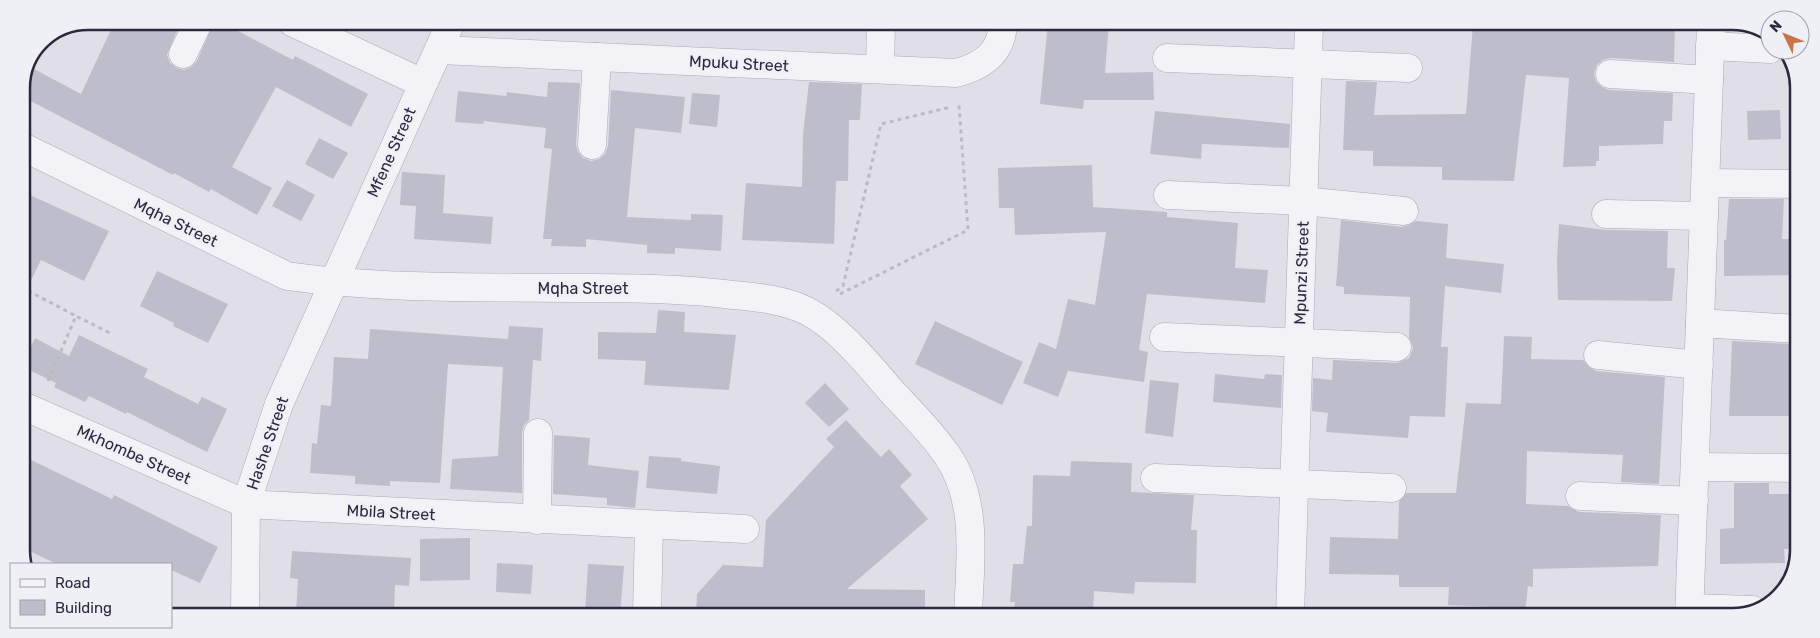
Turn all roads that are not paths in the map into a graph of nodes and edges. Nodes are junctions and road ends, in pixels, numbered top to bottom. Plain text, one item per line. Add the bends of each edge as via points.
1 (195, 30) edge
2 (309, 30) edge
3 (448, 30) edge
4 (881, 30) edge
5 (1003, 30) edge
6 (1309, 30) edge
7 (1710, 35) edge
8 (1760, 47) edge
9 (440, 50) junction
10 (183, 54) dead end
11 (597, 57) junction
12 (1167, 58) dead end
13 (1307, 64) junction
14 (1408, 68) dead end
15 (880, 69) junction
16 (1610, 74) dead end
17 (1709, 80) junction
18 (422, 83) junction
19 (592, 145) dead end
20 (30, 150) edge
21 (1706, 183) junction
22 (1790, 184) edge
23 (1168, 195) dead end
24 (1303, 201) junction
25 (1404, 211) dead end
26 (1606, 214) dead end
27 (1704, 216) junction
28 (332, 282) junction
29 (1700, 323) junction
30 (1790, 329) edge
31 (1164, 336) dead end
32 (1299, 344) junction
33 (1397, 347) dead end
34 (1598, 355) dead end
35 (1699, 365) junction
36 (30, 409) edge
37 (538, 433) dead end
38 (1695, 467) junction
39 (1790, 468) edge
40 (1155, 478) dead end
41 (1294, 483) junction
42 (1392, 488) dead end
43 (1580, 496) dead end
44 (1694, 501) junction
45 (246, 504) junction
46 (537, 520) junction
47 (649, 526) junction
48 (744, 529) dead end
49 (245, 608) edge
50 (646, 608) edge
51 (968, 608) edge
52 (1290, 608) edge
53 (1689, 608) edge

1 - 10 street
2 - 18 street
3 - 9 street, Mfene Street
4 - 15 street
5 - 15 street, Mpuku Street via 998,48 986,61 971,69 956,73
6 - 13 street, Mpunzi Street
7 - 8 street
7 - 17 street
9 - 11 street, Mpuku Street
9 - 18 street, Mfene Street
11 - 15 street, Mpuku Street
11 - 19 street
12 - 13 street
13 - 14 street
13 - 24 street, Mpunzi Street
16 - 17 street
17 - 21 street
18 - 28 street, Mfene Street
20 - 28 street, Mqha Street via 287,276
21 - 22 street
21 - 27 street
23 - 24 street, Mpunzi Street
24 - 25 street, Mpunzi Street
24 - 32 street, Mpunzi Street
26 - 27 street
27 - 29 street
28 - 45 street, Hashe Street via 279,404
28 - 51 street, Mqha Street via 678,288 763,298 806,311 831,328 864,360 947,455 967,501 970,525
29 - 30 street
29 - 35 street
31 - 32 street, Mpunzi Street
32 - 33 street, Mpunzi Street
32 - 41 street, Mpunzi Street
34 - 35 street
35 - 38 street
36 - 45 street, Mkhombe Street
37 - 46 street
38 - 39 street
38 - 44 street
40 - 41 street
41 - 42 street
41 - 52 street, Mpunzi Street
43 - 44 street
44 - 53 street
45 - 46 street, Mbila Street
45 - 49 street, Hashe Street
46 - 47 street, Mbila Street
47 - 48 street, Mbila Street
47 - 50 street

